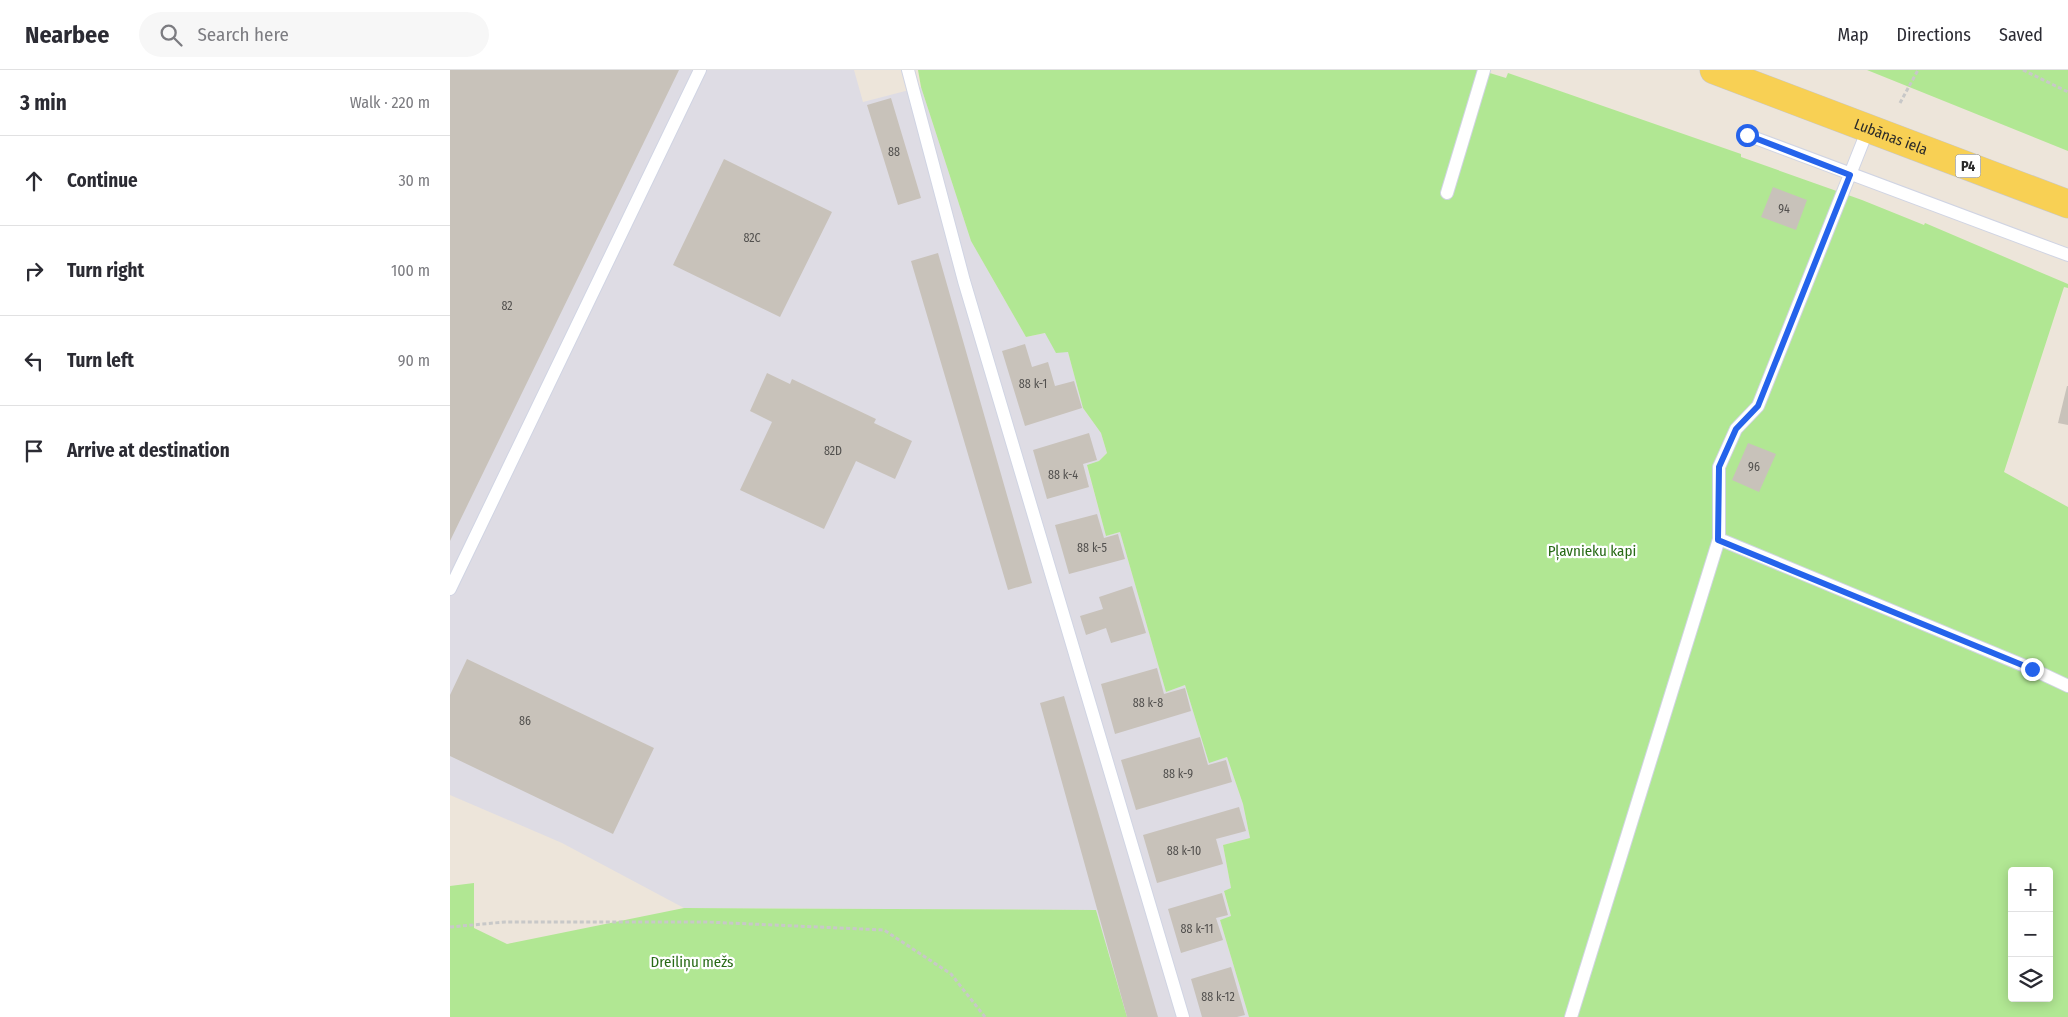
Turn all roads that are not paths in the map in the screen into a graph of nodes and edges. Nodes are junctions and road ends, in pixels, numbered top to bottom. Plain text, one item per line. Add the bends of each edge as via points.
1 (700, 70) edge
2 (908, 70) edge
3 (1484, 70) edge
4 (1714, 70) edge
5 (1868, 129) junction
6 (1747, 135) dead end
7 (1850, 175) junction
8 (1447, 193) dead end
9 (2068, 204) edge
10 (2068, 255) edge
11 (1718, 540) junction
12 (450, 590) edge
13 (2068, 686) edge
14 (1183, 1017) edge
15 (1572, 1017) edge

1 - 12 lane
2 - 14 lane via 967,290
3 - 8 lane
4 - 5 main road, Lubānas iela / P4
5 - 7 lane
5 - 9 main road, Lubānas iela / P4
6 - 7 lane
7 - 10 lane
7 - 11 lane via 1758,406 1736,429 1719,467
11 - 13 lane
11 - 15 lane

